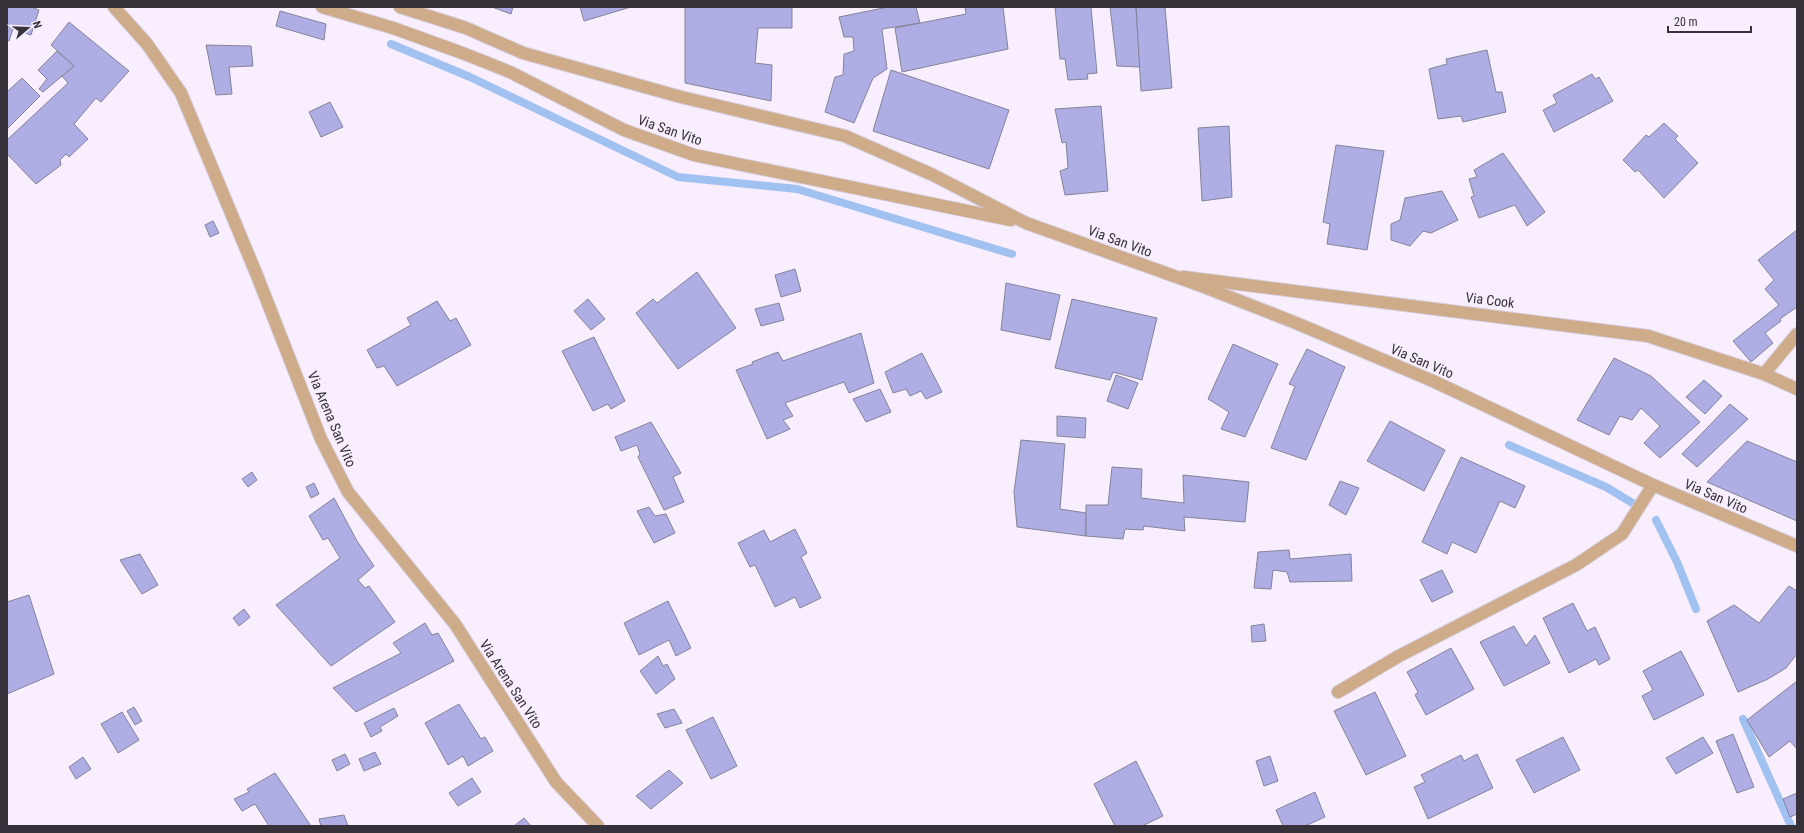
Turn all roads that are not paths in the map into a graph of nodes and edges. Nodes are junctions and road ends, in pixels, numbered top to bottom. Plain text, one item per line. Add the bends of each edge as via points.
1 (114, 7) edge
2 (322, 7) edge
3 (400, 7) edge
4 (1026, 223) junction
5 (1171, 275) junction
6 (1797, 334) edge
7 (1764, 374) junction
8 (1797, 389) edge
9 (1654, 485) junction
10 (1797, 546) edge
11 (1338, 692) dead end
12 (598, 826) edge

1 - 12 street, Via Arena San Vito via 147,44 181,92 321,439 348,492 455,624 556,782
2 - 4 street, Via San Vito via 393,28 465,54 510,72 624,130 694,155
3 - 4 street, Via San Vito via 466,28 523,53 680,97 845,136 933,175
4 - 5 street, Via San Vito
5 - 7 street, Via Cook via 1648,336
5 - 9 street, Via San Vito via 1296,323 1433,381
6 - 7 street
7 - 8 street, Via Cook
9 - 10 street, Via San Vito
9 - 11 street via 1622,534 1576,565 1399,656

